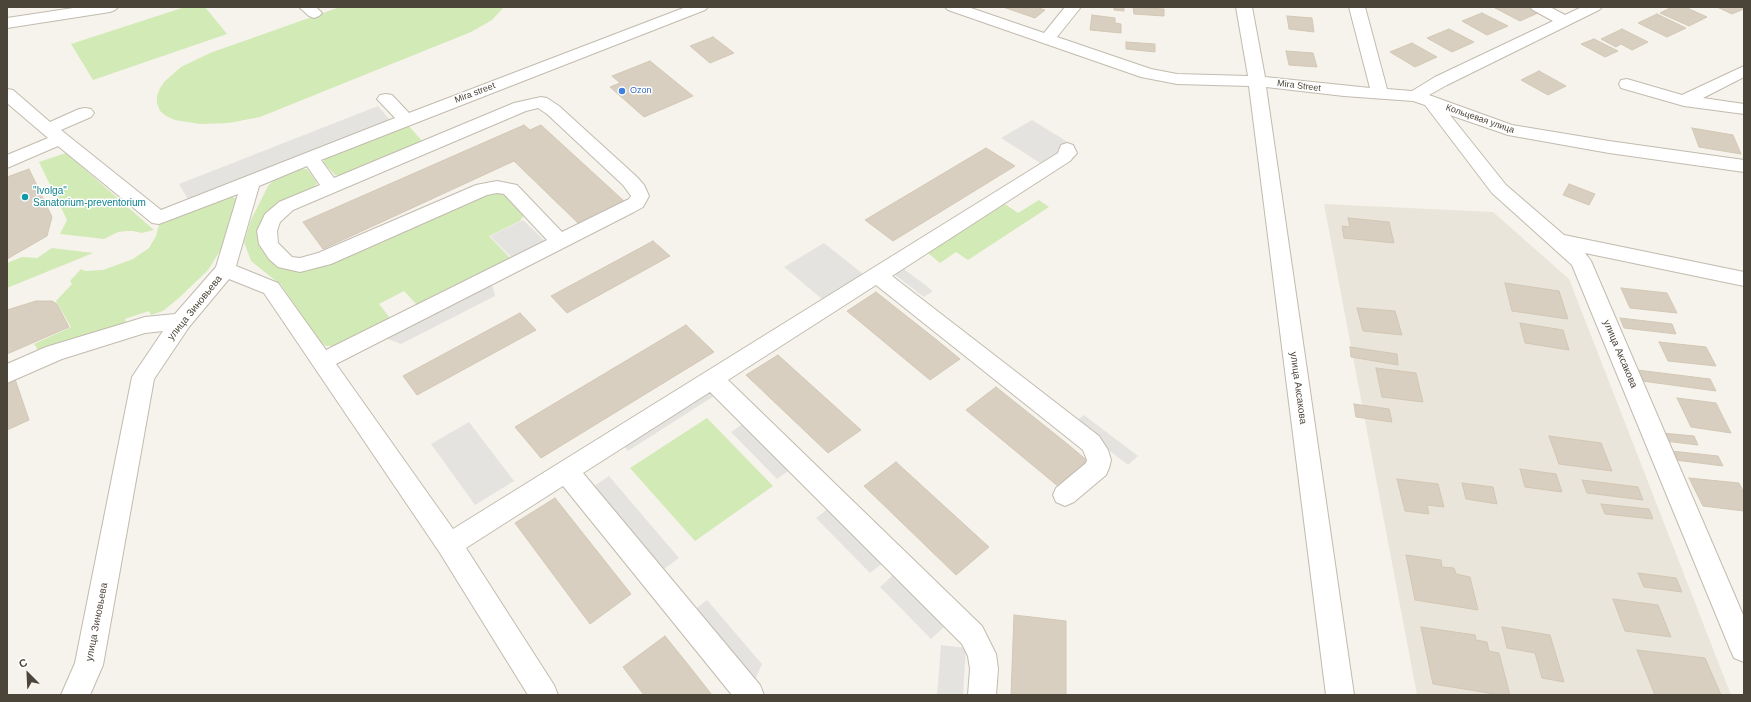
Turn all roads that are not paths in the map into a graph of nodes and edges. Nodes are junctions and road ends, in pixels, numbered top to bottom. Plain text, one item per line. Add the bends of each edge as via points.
1 (110, 7) edge
2 (700, 7) edge
3 (953, 7) edge
4 (1073, 7) edge
5 (1244, 7) edge
6 (1357, 7) edge
7 (1538, 7) edge
8 (1594, 7) edge
9 (1565, 21) junction
10 (7, 23) edge
11 (1047, 40) junction
12 (1744, 71) edge
13 (1257, 81) junction
14 (1627, 84) dead end
15 (7, 94) edge
16 (1380, 94) junction
17 (386, 98) dead end
18 (1423, 99) junction
19 (1684, 101) junction
20 (1744, 109) edge
21 (84, 113) dead end
22 (406, 120) junction
23 (54, 134) junction
24 (1067, 149) dead end
25 (310, 158) junction
26 (7, 162) edge
27 (1744, 166) edge
28 (251, 182) junction
29 (331, 187) junction
30 (1558, 241) junction
31 (560, 242) junction
32 (225, 270) junction
33 (877, 275) junction
34 (1744, 279) edge
35 (181, 321) junction
36 (323, 361) junction
37 (7, 374) edge
38 (712, 379) junction
39 (566, 471) junction
40 (1065, 495) dead end
41 (449, 545) junction
42 (1744, 648) edge
43 (75, 695) edge
44 (544, 695) edge
45 (750, 695) edge
46 (982, 695) edge
47 (1340, 695) edge

1 - 10 street
2 - 22 street, Mira street
3 - 11 street, Mira Street
4 - 11 street
5 - 13 street
6 - 16 street
7 - 9 street
8 - 9 street
9 - 18 street via 1441,81
11 - 13 street, Mira Street via 1117,64 1163,76
12 - 19 street
13 - 16 street, Mira Street
13 - 47 street, улица Аксакова
14 - 19 street
15 - 23 street
16 - 18 street, Mira Street
17 - 22 street
18 - 27 street, Кольцевая улица via 1508,130
18 - 30 street, улица Аксакова via 1499,189
19 - 20 street
21 - 23 street
22 - 25 street, Mira street
23 - 26 street
23 - 28 street via 159,218
24 - 33 street via 1068,153 1064,157
25 - 28 street, Mira street
25 - 29 street
28 - 32 street, улица Зиновьева
29 - 31 street via 286,206 272,219 267,231 269,244 285,262 300,265 324,259 483,190 497,187 510,189
29 - 31 street via 520,107 541,102 630,181 640,196 636,203
30 - 34 street
30 - 42 street, улица Аксакова via 1581,260
31 - 36 street
32 - 35 street, улица Зиновьева
32 - 36 street via 271,288
33 - 38 street
33 - 40 street via 1091,443 1099,460 1097,468
35 - 37 street via 145,325 54,354
35 - 43 street, улица Зиновьева via 143,377 89,665
36 - 41 street
38 - 39 street
38 - 46 street via 972,635 982,654
39 - 41 street
39 - 45 street
41 - 44 street

